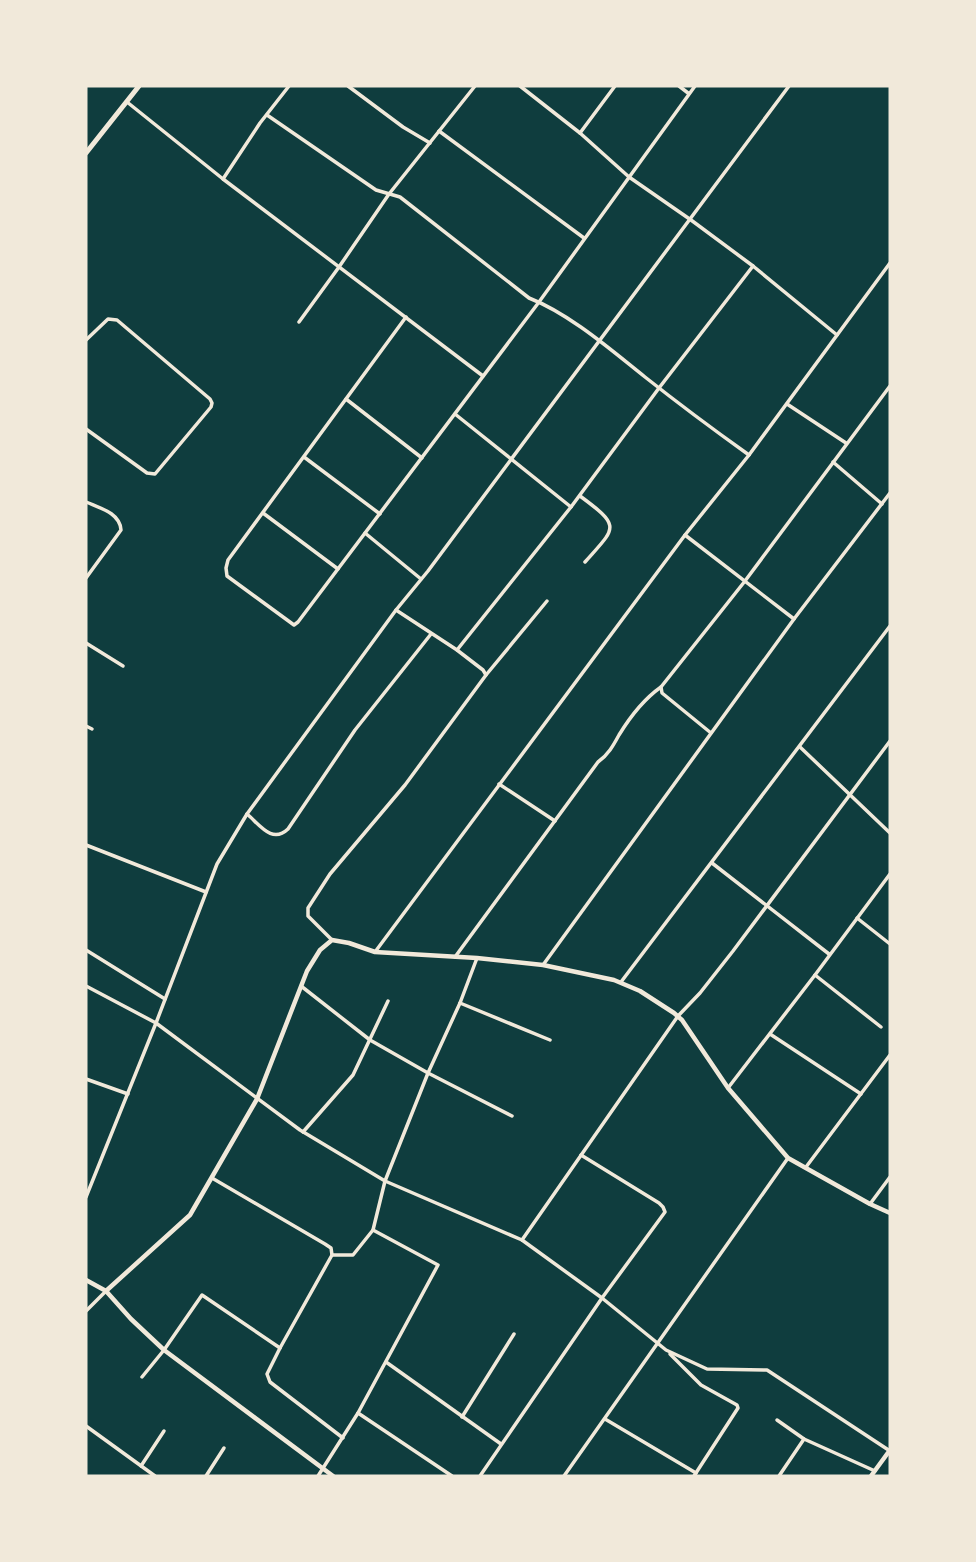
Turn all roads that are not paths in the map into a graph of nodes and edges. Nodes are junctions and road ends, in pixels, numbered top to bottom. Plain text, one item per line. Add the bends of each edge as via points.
1 (139, 86) edge
2 (289, 86) edge
3 (348, 86) edge
4 (475, 86) edge
5 (520, 86) edge
6 (615, 86) edge
7 (679, 86) edge
8 (695, 86) edge
9 (789, 86) edge
10 (689, 93) junction
11 (126, 102) junction
12 (267, 115) junction
13 (439, 131) junction
14 (580, 133) junction
15 (430, 143) junction
16 (86, 153) edge
17 (629, 177) junction
18 (223, 179) junction
19 (389, 194) junction
20 (691, 220) junction
21 (585, 238) junction
22 (890, 262) edge
23 (339, 267) junction
24 (753, 267) junction
25 (539, 302) junction
26 (406, 317) junction
27 (299, 322) dead end
28 (837, 335) junction
29 (86, 340) edge
30 (600, 342) junction
31 (483, 376) junction
32 (890, 386) edge
33 (659, 388) junction
34 (346, 399) junction
35 (787, 404) junction
36 (455, 414) junction
37 (86, 429) edge
38 (847, 443) junction
39 (749, 456) junction
40 (304, 457) junction
41 (422, 458) junction
42 (512, 458) junction
43 (833, 462) junction
44 (890, 494) edge
45 (580, 496) junction
46 (86, 502) edge
47 (882, 504) junction
48 (571, 507) junction
49 (262, 513) junction
50 (380, 514) junction
51 (365, 533) junction
52 (685, 535) junction
53 (585, 562) dead end
54 (338, 569) junction
55 (86, 579) edge
56 (421, 579) junction
57 (745, 581) junction
58 (547, 601) dead end
59 (396, 610) junction
60 (794, 619) junction
61 (890, 626) edge
62 (885, 633) junction
63 (431, 634) junction
64 (890, 637) edge
65 (86, 643) edge
66 (457, 650) junction
67 (123, 666) dead end
68 (486, 675) junction
69 (661, 687) junction
70 (86, 726) edge
71 (92, 729) dead end
72 (711, 733) junction
73 (890, 741) edge
74 (800, 747) junction
75 (499, 784) junction
76 (851, 793) junction
77 (247, 814) junction
78 (555, 821) junction
79 (890, 832) edge
80 (86, 845) edge
81 (712, 863) junction
82 (890, 874) edge
83 (206, 892) junction
84 (767, 906) junction
85 (857, 918) junction
86 (332, 940) junction
87 (890, 944) edge
88 (86, 950) edge
89 (375, 952) junction
90 (829, 954) junction
91 (455, 957) junction
92 (477, 958) junction
93 (543, 965) junction
94 (815, 975) junction
95 (621, 982) junction
96 (86, 986) edge
97 (301, 986) junction
98 (165, 999) junction
99 (388, 1000) dead end
100 (460, 1003) junction
101 (678, 1016) junction
102 (156, 1023) junction
103 (881, 1027) dead end
104 (770, 1034) junction
105 (370, 1040) junction
106 (550, 1040) dead end
107 (890, 1055) edge
108 (428, 1073) junction
109 (86, 1079) edge
110 (728, 1088) junction
111 (128, 1094) junction
112 (862, 1094) junction
113 (257, 1099) junction
114 (512, 1116) dead end
115 (303, 1132) junction
116 (581, 1154) junction
117 (788, 1158) junction
118 (806, 1167) junction
119 (890, 1177) edge
120 (212, 1178) junction
121 (385, 1181) junction
122 (86, 1197) edge
123 (870, 1204) junction
124 (890, 1213) edge
125 (373, 1230) junction
126 (522, 1240) junction
127 (332, 1255) junction
128 (86, 1280) edge
129 (106, 1291) junction
130 (602, 1298) junction
131 (86, 1311) edge
132 (514, 1334) dead end
133 (657, 1345) junction
134 (280, 1348) junction
135 (164, 1350) junction
136 (666, 1350) junction
137 (386, 1362) junction
138 (142, 1377) dead end
139 (358, 1413) junction
140 (462, 1417) junction
141 (606, 1419) junction
142 (777, 1419) dead end
143 (86, 1426) edge
144 (164, 1431) dead end
145 (343, 1437) junction
146 (804, 1439) junction
147 (502, 1444) junction
148 (224, 1448) dead end
149 (890, 1451) edge
150 (141, 1466) junction
151 (323, 1469) junction
152 (873, 1474) edge
153 (695, 1475) edge
154 (155, 1476) edge
155 (206, 1476) edge
156 (318, 1476) edge
157 (333, 1476) edge
158 (452, 1476) edge
159 (480, 1476) edge
160 (564, 1476) edge
161 (779, 1476) edge

1 - 11 main road
2 - 12 street
3 - 15 street
4 - 13 street
5 - 14 street
6 - 14 street
7 - 10 street
8 - 10 street
9 - 20 street
10 - 17 street
11 - 16 main road
11 - 18 street
12 - 18 street
12 - 19 street via 376,190
13 - 15 street
13 - 21 street
14 - 17 street
15 - 19 street
17 - 20 street
17 - 21 street
18 - 23 street
19 - 23 street
19 - 25 street via 400,197
20 - 24 street
20 - 30 street
21 - 25 street
22 - 28 street
23 - 26 street
23 - 27 street
24 - 28 street
24 - 33 street
25 - 30 street
25 - 31 street
26 - 31 street
26 - 34 street
28 - 35 street
29 - 37 street via 108,319 117,320 212,403 155,474 147,473
30 - 33 street
30 - 42 street
31 - 36 street
32 - 38 street
33 - 39 street
33 - 45 street
34 - 40 street
34 - 41 street
35 - 38 street
35 - 39 street
36 - 41 street
36 - 42 street
38 - 43 street
39 - 52 street
40 - 49 street
40 - 50 street
41 - 50 street
42 - 48 street
42 - 56 street
43 - 47 street
43 - 57 street
44 - 47 street
45 - 48 street
45 - 53 street via 611,527
46 - 55 street via 117,518 121,530
47 - 60 street
48 - 66 street
49 - 54 street
49 - 54 street via 228,560 227,576 294,625
50 - 51 street
51 - 54 street
51 - 56 street
52 - 57 street
52 - 75 street
56 - 59 street
57 - 60 street
57 - 69 street
58 - 68 street
59 - 63 street
59 - 77 street
60 - 72 street
61 - 62 street
62 - 64 street
62 - 74 street
63 - 66 street
63 - 77 street via 355,730 283,834 270,834
65 - 67 street
66 - 68 street
68 - 86 street via 308,908 308,916
69 - 72 street via 662,693
69 - 78 street via 649,696
70 - 71 street
72 - 93 street
73 - 76 street
74 - 76 street
74 - 81 street
75 - 78 street
75 - 89 street
76 - 79 street
76 - 84 street
77 - 83 street
78 - 91 street
80 - 83 street
81 - 84 street
81 - 95 street
82 - 85 street
83 - 98 street
84 - 90 street
84 - 101 street
85 - 87 street
85 - 90 street
86 - 89 street
86 - 97 street via 320,950
88 - 98 street
89 - 91 street
90 - 94 street
91 - 92 street
92 - 93 street
92 - 100 street
93 - 95 street
94 - 103 street
94 - 104 street
95 - 101 street
96 - 102 street
97 - 105 street
97 - 113 street
98 - 102 street
99 - 105 street
100 - 106 street
100 - 108 street
101 - 110 street
101 - 116 street
102 - 111 street
102 - 113 street
104 - 110 street
104 - 112 street
105 - 108 street
105 - 115 street via 354,1074
107 - 112 street
108 - 114 street
108 - 121 street
109 - 111 street
110 - 117 street
111 - 122 street
112 - 118 street
113 - 115 street
113 - 120 street
115 - 121 street
116 - 126 street
116 - 130 street via 659,1203 665,1212
117 - 118 street
117 - 133 street
118 - 123 street
119 - 123 street
120 - 127 street via 326,1244
120 - 129 street via 190,1215
121 - 125 street
121 - 126 street
123 - 124 street
125 - 127 street via 353,1255
125 - 137 street via 438,1265
126 - 130 street
127 - 134 street
128 - 129 street
129 - 131 street
129 - 135 street
130 - 133 street
130 - 147 street
132 - 140 street
133 - 136 street
133 - 141 street
134 - 135 street via 202,1295
134 - 145 street via 268,1379
135 - 138 street
135 - 151 street
136 - 149 street via 707,1369 767,1370
136 - 153 street via 702,1385 737,1405
137 - 139 street
137 - 140 street
139 - 145 street
139 - 158 street
140 - 147 street
141 - 153 street
141 - 160 street
142 - 146 street
143 - 150 street
144 - 150 street
145 - 151 street
146 - 152 street
146 - 161 street
147 - 159 street
148 - 155 street
149 - 152 street
150 - 154 street
151 - 156 street
151 - 157 street

